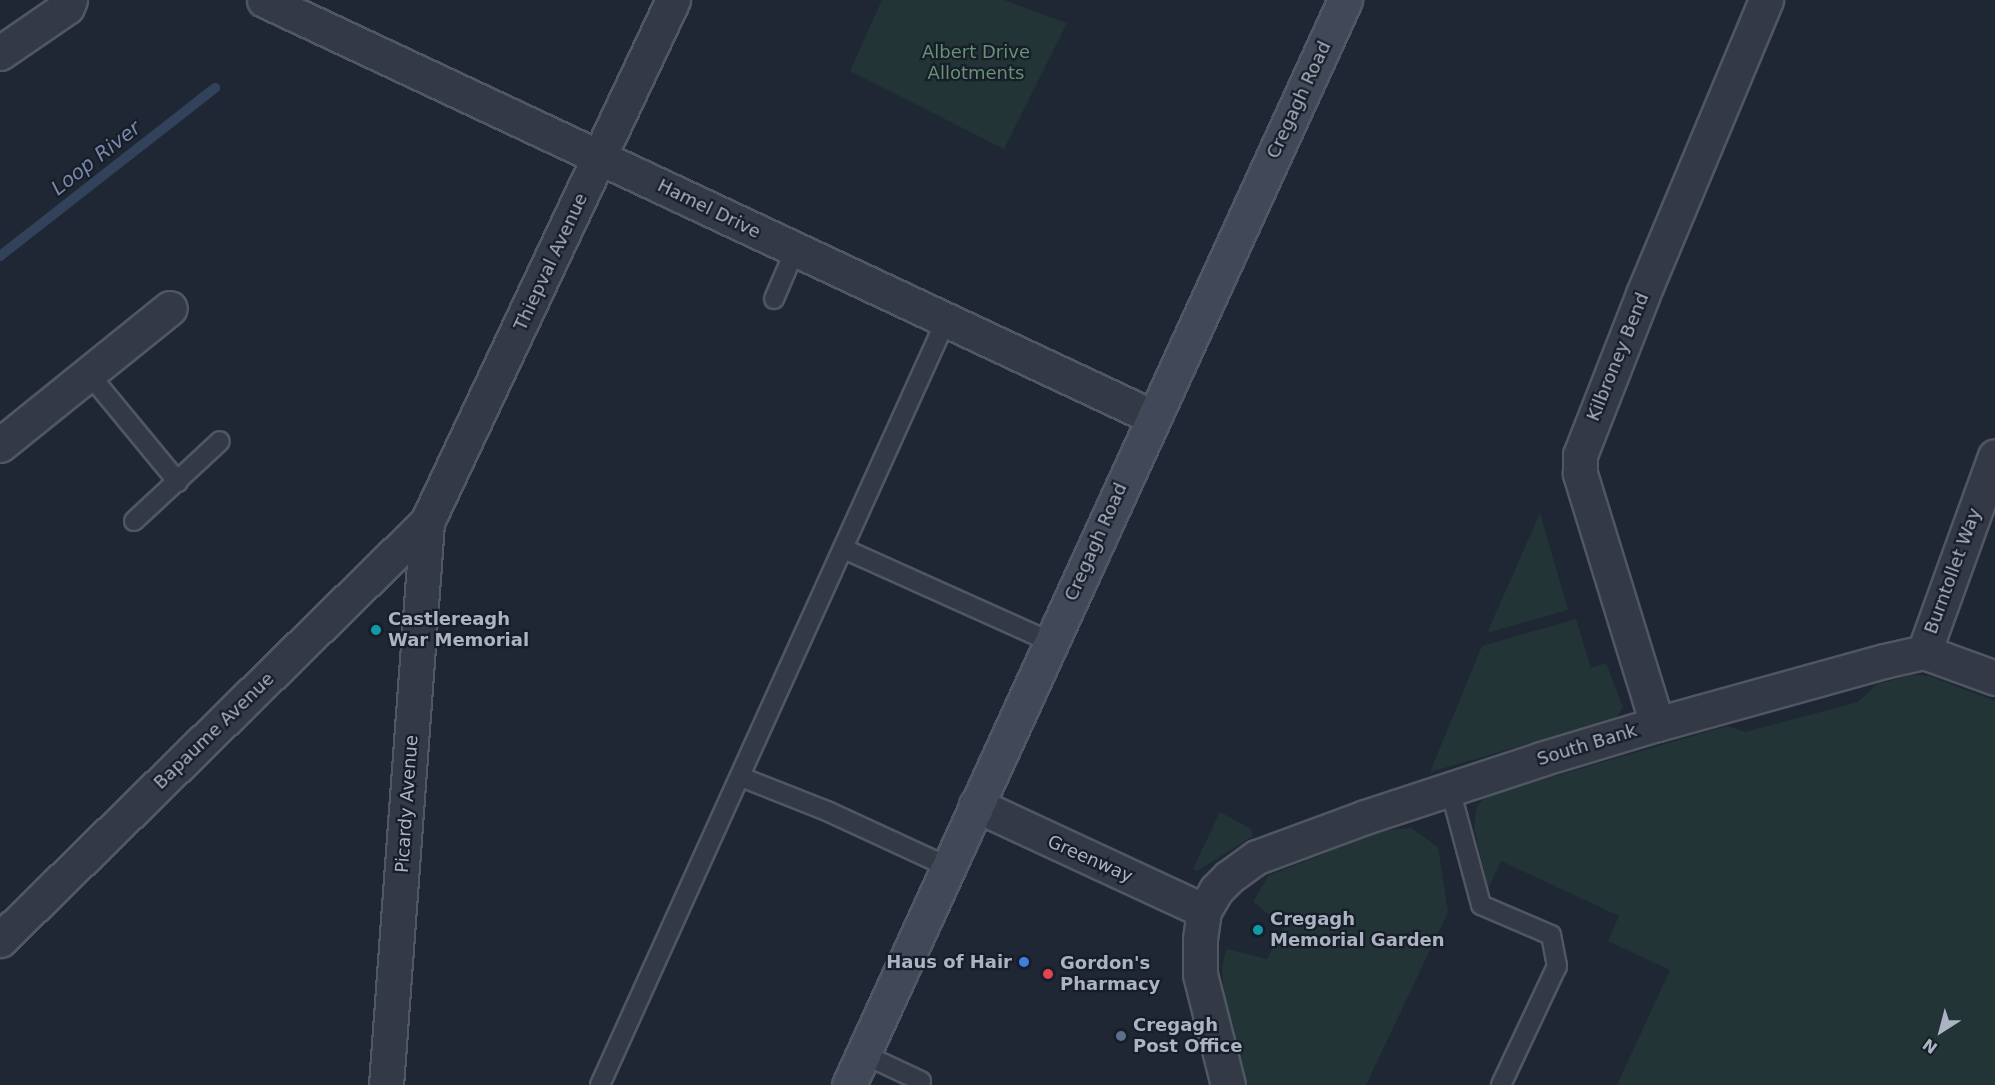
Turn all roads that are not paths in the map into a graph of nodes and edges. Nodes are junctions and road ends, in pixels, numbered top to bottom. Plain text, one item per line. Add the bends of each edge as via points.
1 (70, 0) edge
2 (264, 0) edge
3 (673, 0) edge
4 (1345, 0) edge
5 (1766, 0) edge
6 (0, 52) edge
7 (601, 157) junction
8 (795, 250) junction
9 (774, 299) dead end
10 (170, 308) dead end
11 (947, 318) junction
12 (89, 374) junction
13 (1153, 417) junction
14 (220, 441) dead end
15 (0, 446) edge
16 (1995, 456) edge
17 (178, 482) junction
18 (134, 521) dead end
19 (427, 522) junction
20 (843, 549) junction
21 (1051, 642) junction
22 (1924, 652) junction
23 (1995, 678) edge
24 (1657, 724) junction
25 (741, 777) junction
26 (1450, 789) junction
27 (976, 805) junction
28 (948, 867) junction
29 (1204, 911) junction
30 (0, 940) edge
31 (863, 1054) junction
32 (921, 1082) dead end
33 (386, 1085) edge
34 (600, 1085) edge
35 (849, 1085) edge
36 (1228, 1085) edge
37 (1501, 1085) edge

1 - 6 street via 67,7
2 - 7 street, Hamel Drive
3 - 7 street, Thiepval Avenue
4 - 13 street, Cregagh Road
5 - 24 street, Kilbroney Bend via 1580,455 1580,473
7 - 8 street, Hamel Drive
7 - 19 street, Thiepval Avenue
8 - 9 lane
8 - 11 street, Hamel Drive
10 - 12 street
11 - 13 street, Hamel Drive
11 - 20 lane
12 - 15 street
12 - 17 lane
13 - 21 street, Cregagh Road
14 - 17 lane
16 - 22 street, Burntollet Way
17 - 18 lane
19 - 30 street, Bapaume Avenue
19 - 33 street, Picardy Avenue
20 - 21 lane
20 - 25 lane
21 - 27 street, Cregagh Road
22 - 23 street
22 - 24 street, South Bank
24 - 26 street, South Bank
25 - 28 lane
25 - 34 lane
26 - 29 street, South Bank via 1257,858 1222,883
26 - 37 lane via 1481,905 1551,935 1557,966
27 - 28 street, Cregagh Road
27 - 29 street, Greenway
28 - 31 street, Cregagh Road
29 - 36 street via 1200,974
31 - 32 lane
31 - 35 street, Cregagh Road

